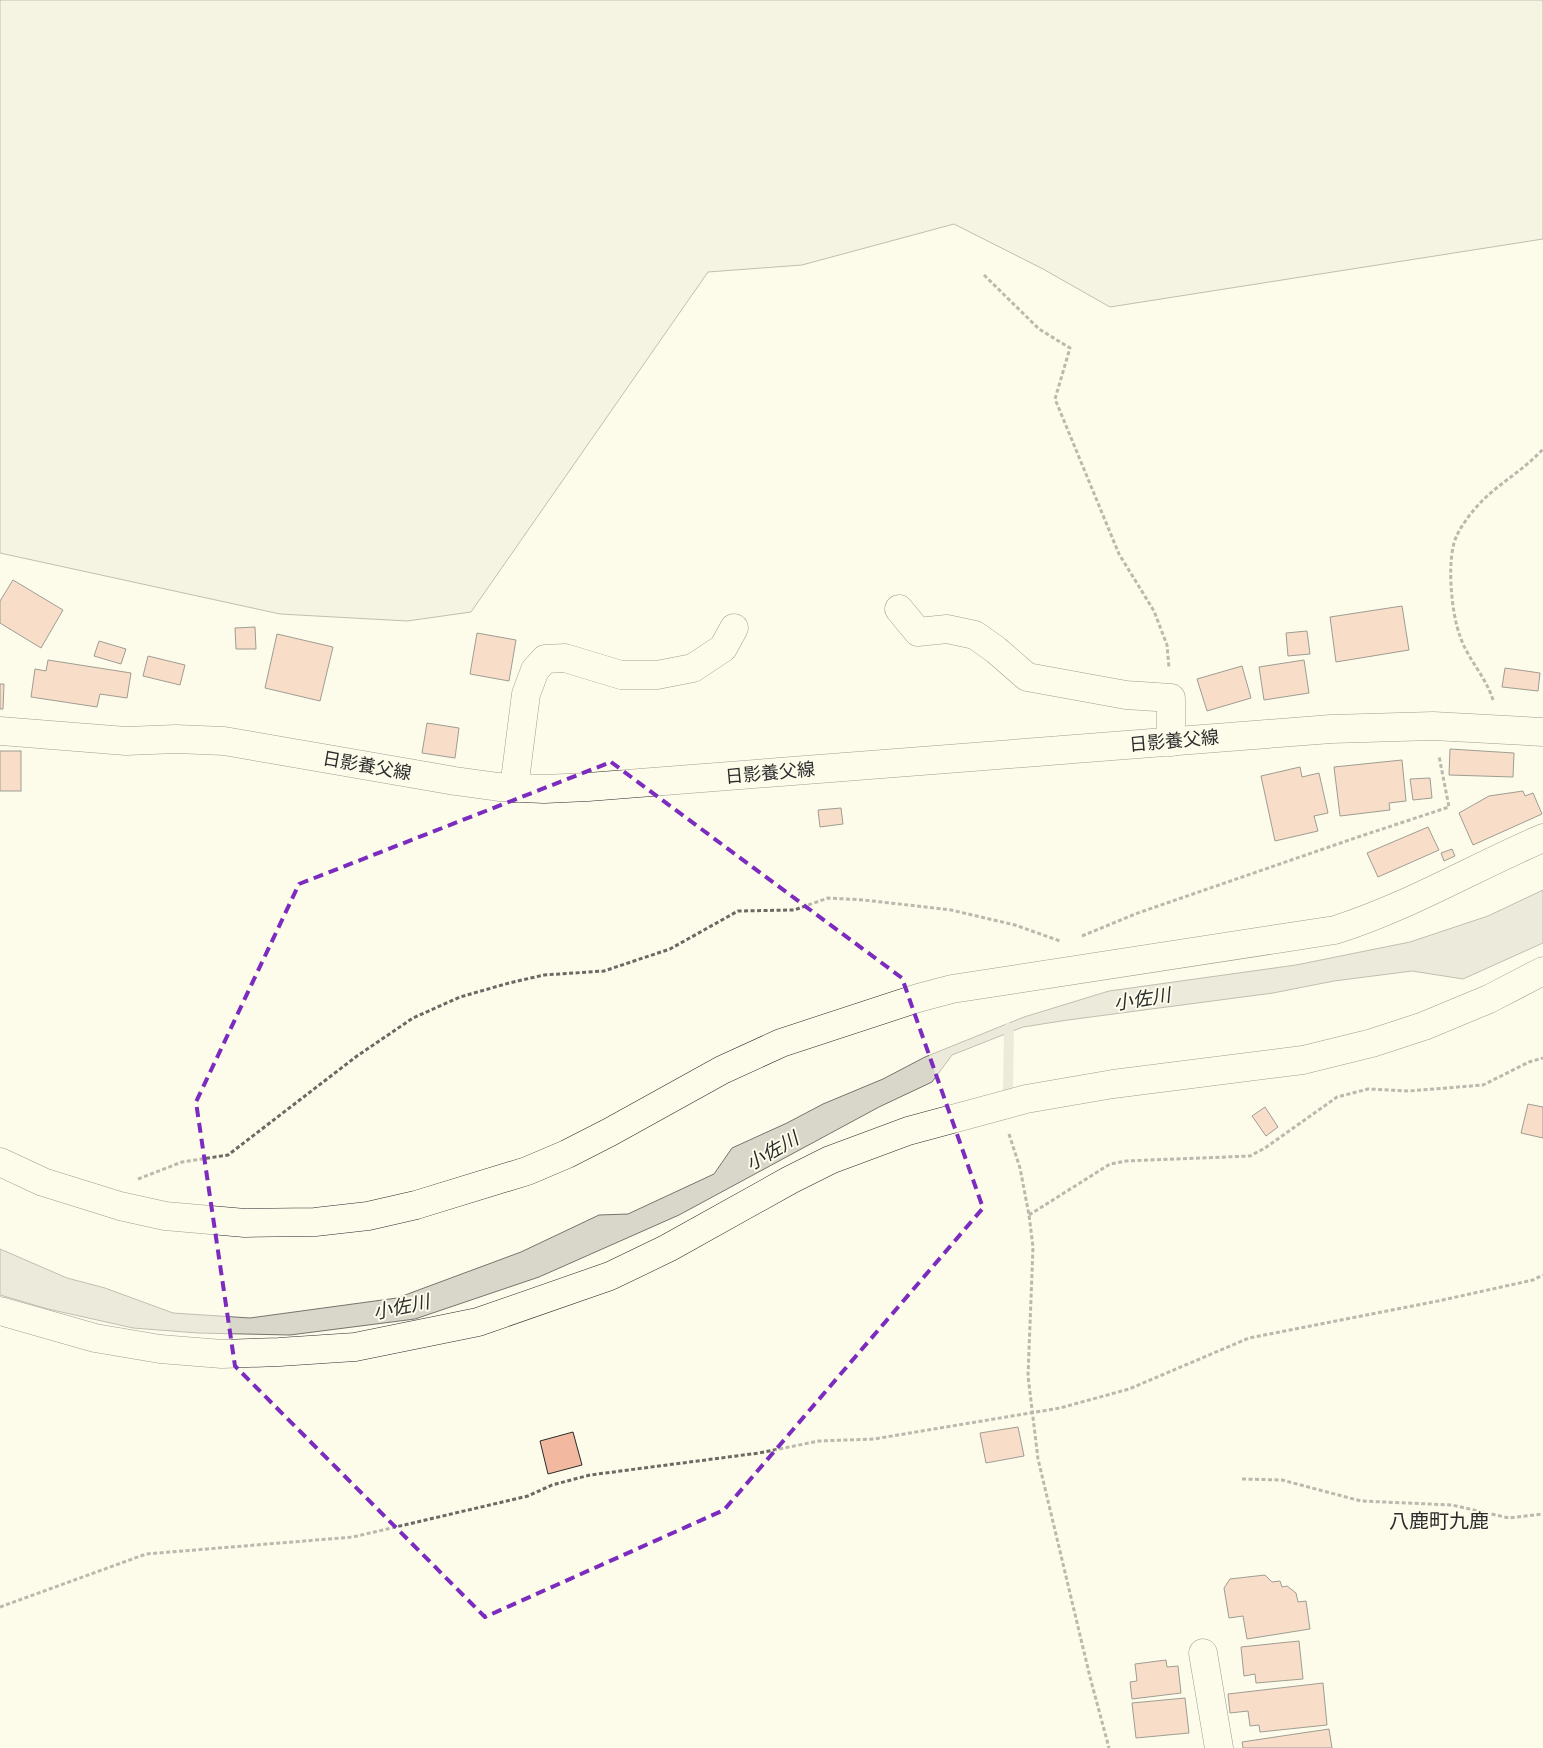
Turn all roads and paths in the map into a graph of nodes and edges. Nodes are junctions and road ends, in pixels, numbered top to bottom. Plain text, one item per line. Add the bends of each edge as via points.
1 (984, 275) dead end
2 (1543, 449) edge
3 (899, 609) dead end
4 (734, 628) dead end
5 (1171, 698) junction
6 (1433, 726) junction
7 (1501, 730) junction
8 (0, 731) edge
9 (1543, 732) edge
10 (1171, 742) junction
11 (514, 788) junction
12 (1543, 838) edge
13 (1074, 940) dead end
14 (1066, 943) dead end
15 (1543, 971) edge
16 (1543, 1058) edge
17 (1000, 1107) junction
18 (0, 1162) edge
19 (133, 1181) dead end
20 (1030, 1215) junction
21 (1543, 1275) edge
22 (0, 1311) edge
23 (1031, 1412) junction
24 (1242, 1479) dead end
25 (1543, 1514) edge
26 (0, 1606) edge
27 (1203, 1653) dead end
28 (1109, 1748) edge
29 (1219, 1748) edge

1 - 5 path via 1039,329 1070,348 1054,399 1120,554 1154,611 1167,645
2 - 7 path via 1482,500 1457,535 1452,552 1452,603 1460,636 1492,697
3 - 5 street via 918,632 947,629 975,635 1027,677 1126,695
4 - 11 street via 722,648 693,668 657,675 621,675 565,658 545,659 534,670 526,694
5 - 10 street
6 - 7 street, 日影養父線
6 - 10 street, 日影養父線 via 1331,728
6 - 13 path via 1449,807 1135,914
7 - 9 street, 日影養父線
8 - 11 street, 日影養父線 via 126,740 224,741 455,781
10 - 11 street, 日影養父線 via 588,788
12 - 18 street via 1370,919 1335,930 952,989 860,1016 781,1043 722,1070 610,1132 527,1171 368,1216 315,1222 246,1223 165,1216 43,1182
14 - 19 path via 1015,925 951,910 864,900 828,898 794,910 738,911 670,949 604,971 544,975 460,997 413,1018 357,1056 228,1155 182,1162
15 - 17 street via 1424,1026 1372,1043 1303,1060 1113,1084 1026,1099
16 - 20 path via 1483,1085 1409,1091 1368,1089 1337,1097 1250,1156 1110,1164
17 - 20 path via 1020,1168
17 - 22 street via 908,1131 830,1160 610,1276 478,1322 410,1337 355,1346 222,1354 95,1338
20 - 23 path via 1033,1247 1028,1376
21 - 23 path via 1438,1301 1249,1338 1129,1390
23 - 26 path via 874,1438 819,1441 759,1453 590,1475 552,1484 528,1496 353,1537 146,1554
23 - 28 path via 1038,1459
24 - 25 path via 1282,1480 1361,1501 1452,1505 1509,1518
27 - 29 street

